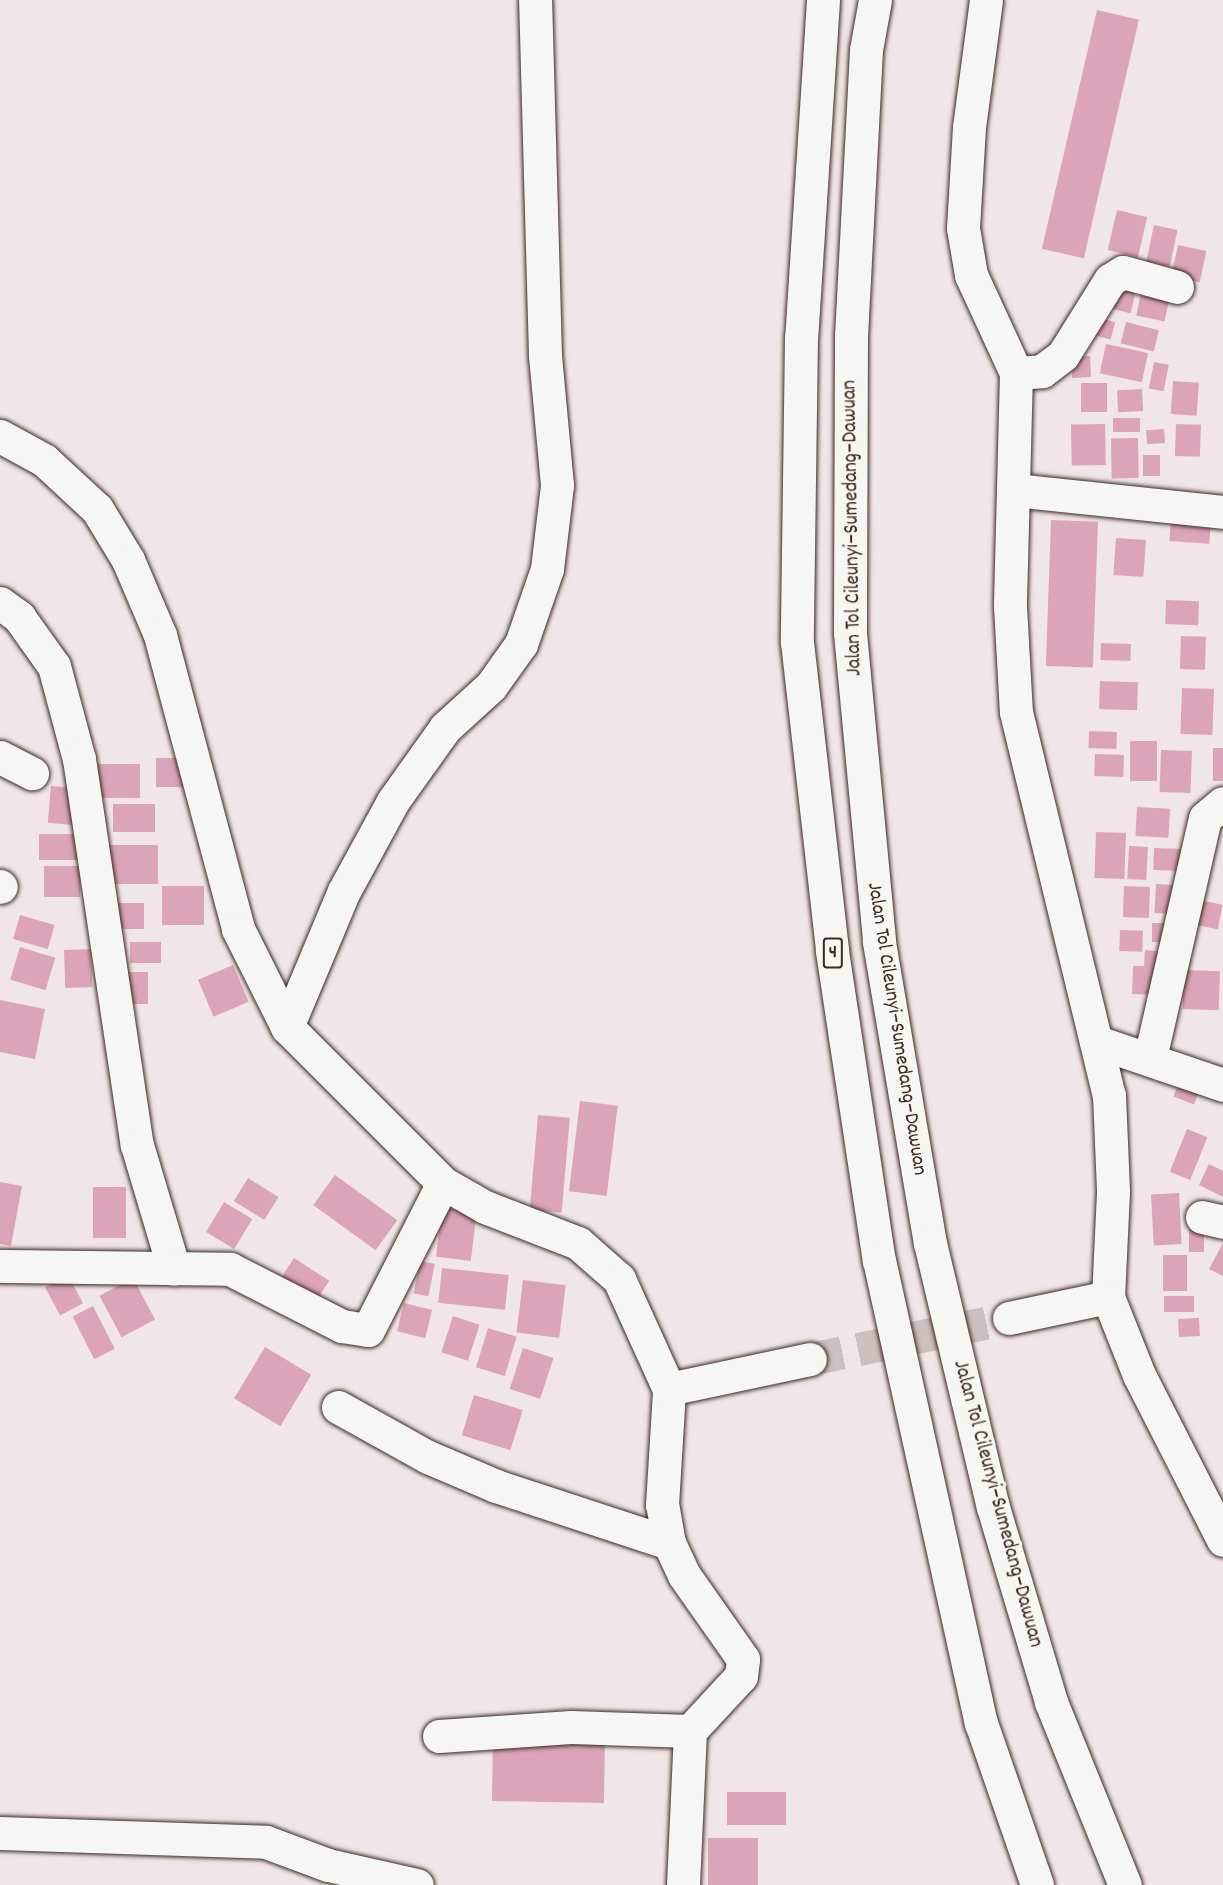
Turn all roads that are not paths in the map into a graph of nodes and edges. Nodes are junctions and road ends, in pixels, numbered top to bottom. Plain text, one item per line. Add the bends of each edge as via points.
1 (535, 0) edge
2 (824, 0) edge
3 (874, 0) edge
4 (986, 0) edge
5 (1177, 288) dead end
6 (1016, 373) junction
7 (0, 436) edge
8 (1014, 490) junction
9 (1223, 512) edge
10 (0, 603) edge
11 (0, 757) edge
12 (32, 773) dead end
13 (1223, 803) edge
14 (287, 1027) junction
15 (1097, 1042) junction
16 (1150, 1058) junction
17 (1223, 1084) edge
18 (444, 1183) junction
19 (0, 1266) edge
20 (174, 1269) junction
21 (1108, 1297) junction
22 (1010, 1318) tunnel mouth
23 (810, 1359) tunnel mouth
24 (669, 1389) junction
25 (338, 1407) dead end
26 (1210, 1486) edge
27 (1223, 1540) edge
28 (669, 1543) junction
29 (690, 1731) junction
30 (440, 1736) dead end
31 (1095, 1806) junction
32 (0, 1833) edge
33 (417, 1885) edge
34 (683, 1885) edge
35 (1037, 1885) edge
36 (1125, 1885) edge
37 (1141, 1885) edge

1 - 14 main road via 545,355 557,485 548,569 521,644 491,686 445,728 393,801 344,891
2 - 35 main road, 4 via 801,337 797,642 832,951 879,1260 981,1724
3 - 31 main road, Jalan Tol Cileunyi–Sumedang–Dawuan via 866,50 851,335 850,633 879,942 930,1244 993,1507 1051,1702
4 - 6 main road via 969,127 963,228 971,275
5 - 6 main road via 1123,272 1110,280 1063,355 1042,371
6 - 8 main road
7 - 14 main road via 44,460 97,509 128,560 160,635 238,929
8 - 9 main road
8 - 15 main road via 1010,606 1016,712
10 - 20 main road via 19,617 54,666 79,759 137,1145
11 - 12 main road
13 - 16 main road via 1205,818
14 - 18 main road
15 - 16 main road
15 - 21 main road via 1109,1095 1113,1192
16 - 17 main road
18 - 20 main road via 368,1330 342,1326 230,1269
18 - 24 main road via 485,1207 578,1244 619,1280
19 - 20 main road
21 - 22 main road
21 - 26 main road via 1139,1375
23 - 24 main road
24 - 28 main road via 662,1504
25 - 28 main road via 428,1457 496,1486
26 - 27 main road
28 - 29 main road via 684,1575 743,1659 741,1676
29 - 30 main road via 571,1726
29 - 34 main road
31 - 36 main road, Jalan Tol Cileunyi–Sumedang–Dawuan
31 - 37 main road
32 - 33 main road via 266,1842 328,1865

